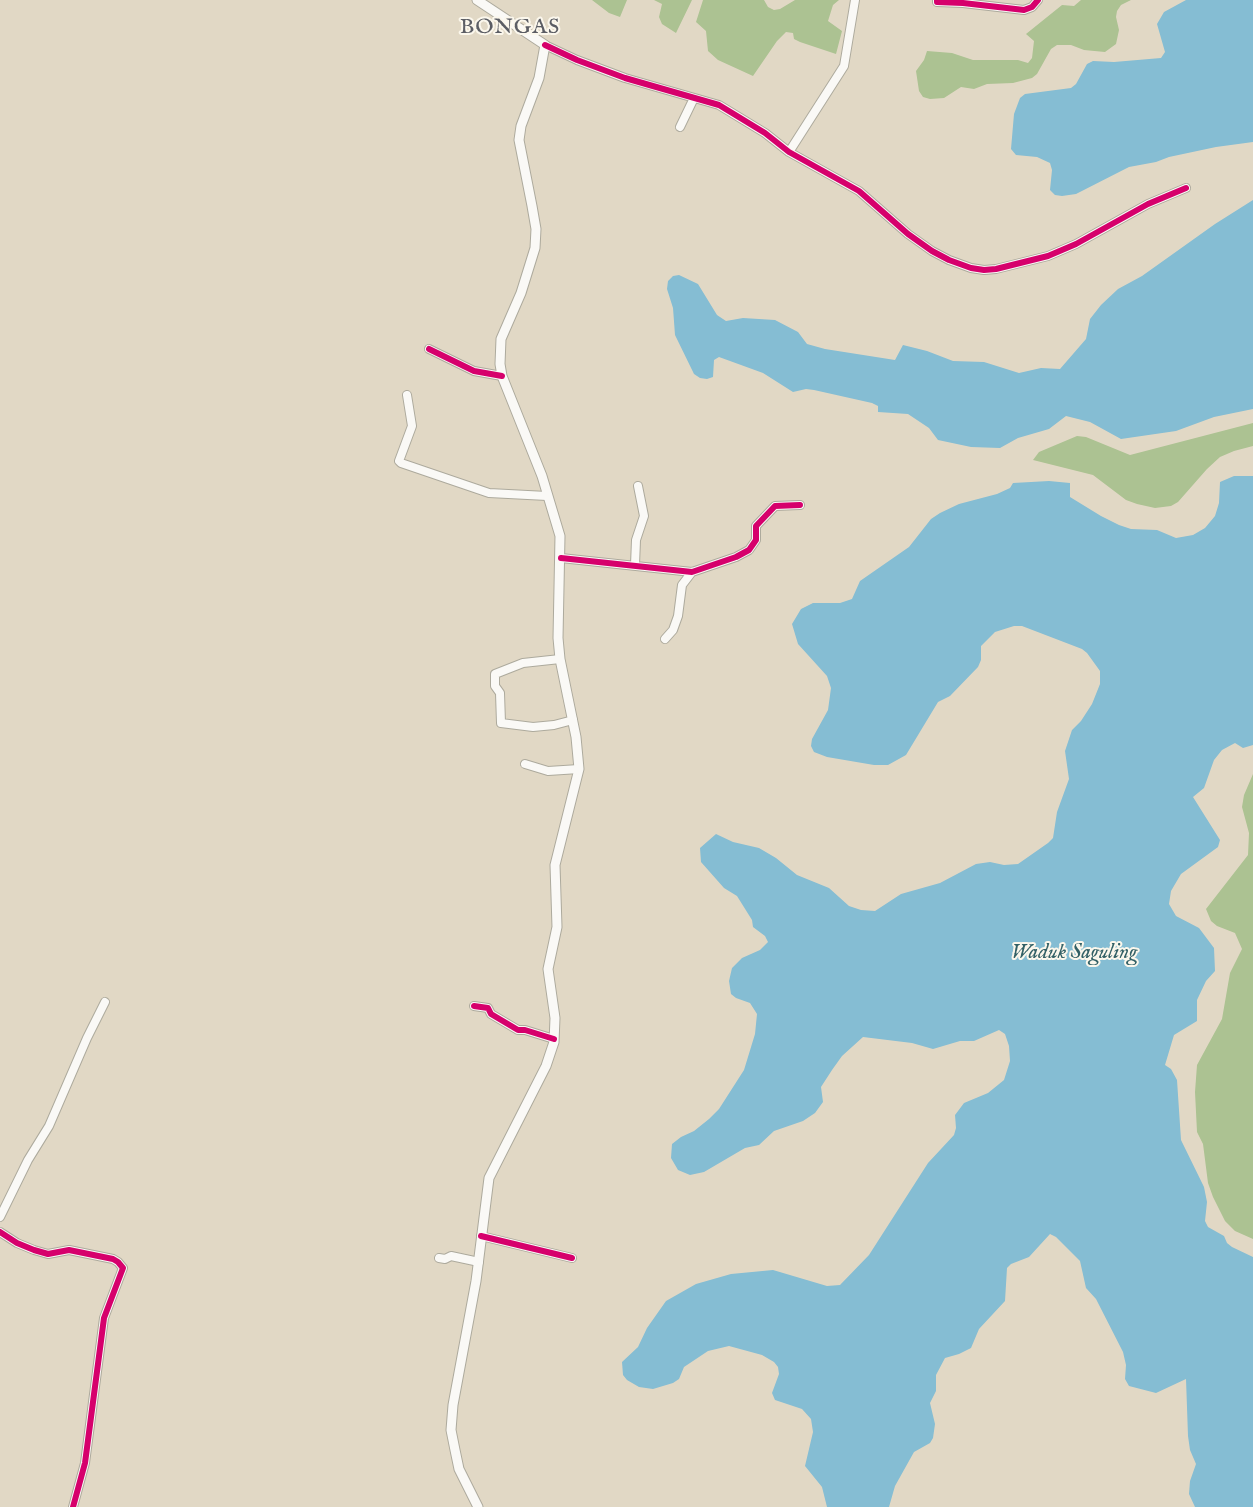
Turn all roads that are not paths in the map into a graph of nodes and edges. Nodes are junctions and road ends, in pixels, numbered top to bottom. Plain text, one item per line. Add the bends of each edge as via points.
1 (477, 0) edge
2 (855, 0) edge
3 (937, 0) edge
4 (1038, 0) edge
5 (545, 45) junction
6 (694, 98) junction
7 (680, 127) dead end
8 (789, 152) junction
9 (1186, 188) dead end
10 (429, 349) dead end
11 (502, 376) junction
12 (407, 395) dead end
13 (638, 486) dead end
14 (547, 496) junction
15 (800, 505) dead end
16 (561, 558) junction
17 (635, 565) junction
18 (692, 572) junction
19 (665, 639) dead end
20 (560, 659) junction
21 (573, 720) junction
22 (525, 764) dead end
23 (579, 769) junction
24 (105, 1002) dead end
25 (474, 1006) dead end
26 (554, 1039) junction
27 (0, 1217) edge
28 (0, 1232) edge
29 (481, 1236) junction
30 (439, 1258) dead end
31 (572, 1258) dead end
32 (478, 1262) junction
33 (73, 1507) edge
34 (478, 1507) edge

1 - 5 main road
2 - 8 street via 844,66
3 - 4 street via 1024,10 1032,8
5 - 6 street via 604,71
5 - 11 main road via 539,78 519,140 534,214 535,248 521,293 501,339
6 - 7 street
6 - 8 street via 719,105
8 - 9 street via 859,191 932,251 949,260 984,270 1048,256
10 - 11 street via 474,371
11 - 14 main road
12 - 14 street via 412,426 401,463 489,493
13 - 17 street via 644,516 636,540
14 - 16 main road via 560,536
15 - 18 street via 775,506 756,526 756,540 749,550
16 - 17 street
16 - 20 main road
17 - 18 street
18 - 19 street via 682,585 676,622
20 - 21 main road
20 - 21 street via 523,662 494,674 500,694 501,723 533,727
21 - 23 main road
22 - 23 street via 546,770
23 - 26 main road via 555,865 558,926 548,968 556,1018
24 - 27 street via 49,1126
25 - 26 street via 488,1008 491,1014 518,1030
26 - 29 main road via 546,1066 492,1168
28 - 33 street via 34,1250 48,1254 69,1250 113,1259 123,1268 104,1318 85,1463
29 - 31 street
29 - 32 main road
30 - 32 street via 451,1256
32 - 34 main road via 451,1430 459,1469

